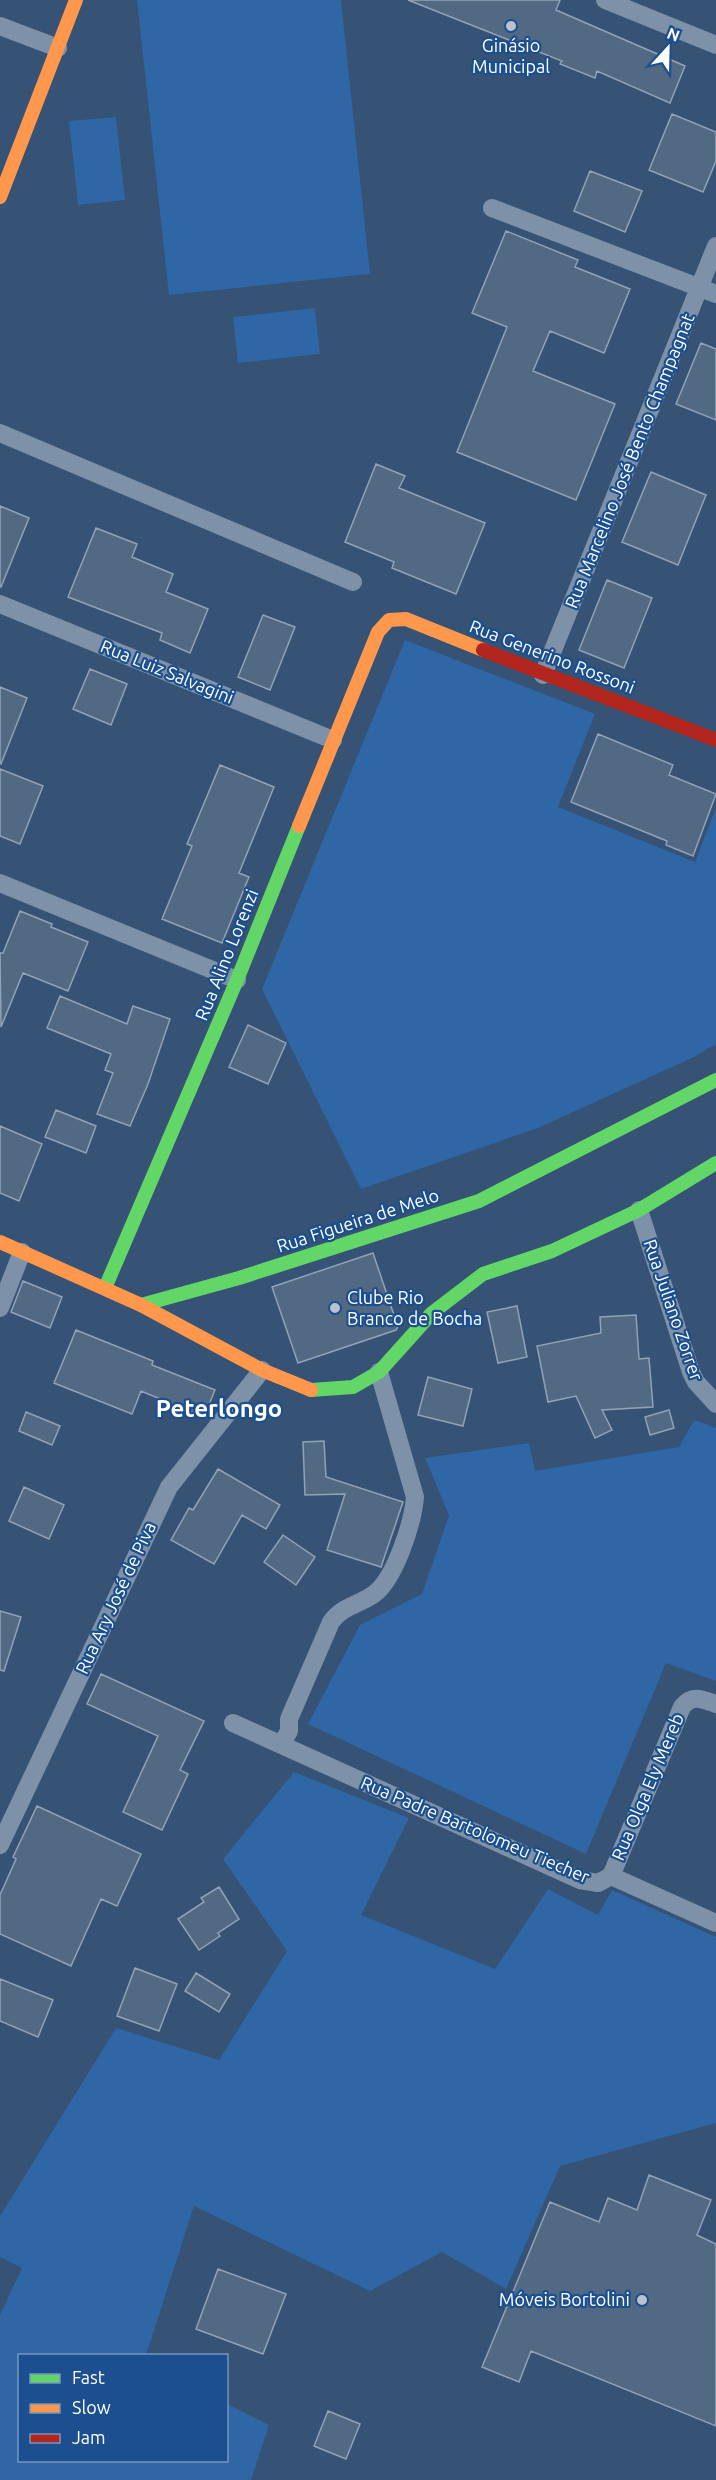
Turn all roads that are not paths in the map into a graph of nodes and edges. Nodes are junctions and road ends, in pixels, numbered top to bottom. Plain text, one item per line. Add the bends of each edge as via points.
1 (76, 0) edge
2 (604, 0) edge
3 (0, 26) edge
4 (716, 45) edge
5 (58, 48) junction
6 (0, 197) edge
7 (492, 208) dead end
8 (716, 246) edge
9 (708, 291) edge
10 (0, 433) edge
11 (353, 582) dead end
12 (0, 604) edge
13 (378, 632) joint
14 (543, 675) junction
15 (333, 740) junction
16 (716, 740) edge
17 (0, 883) edge
18 (237, 980) junction
19 (716, 1080) edge
20 (716, 1164) edge
21 (639, 1210) junction
22 (0, 1242) edge
23 (22, 1252) junction
24 (105, 1288) junction
25 (141, 1305) junction
26 (0, 1308) edge
27 (262, 1370) junction
28 (379, 1372) junction
29 (716, 1404) edge
30 (716, 1704) edge
31 (233, 1723) dead end
32 (281, 1745) junction
33 (0, 1845) edge
34 (611, 1876) junction
35 (716, 1923) edge

1 - 5 street
2 - 4 street
3 - 5 street
5 - 6 street
7 - 9 street
8 - 9 street, Rua Marcelino José Bento Champagnat
9 - 14 street, Rua Marcelino José Bento Champagnat
10 - 11 street
12 - 15 street, Rua Luiz Salvagini
13 - 14 street, Rua Generino Rossoni via 389,620 406,619
13 - 15 street, Rua Alino Lorenzi
14 - 16 street, Rua Generino Rossoni
15 - 18 street, Rua Alino Lorenzi
17 - 18 street
18 - 24 street, Rua Alino Lorenzi
19 - 25 street, Rua Figueira de Melo via 478,1201 239,1278
20 - 21 street
21 - 28 street via 552,1251 483,1274 432,1313
21 - 29 street, Rua Juliano Zorrer via 691,1372
22 - 23 street
23 - 24 street
23 - 26 street
24 - 25 street
25 - 27 street
27 - 28 street via 309,1390 353,1387
27 - 33 street, Rua Ary José de Piva via 169,1487
28 - 32 street via 415,1497 413,1518 380,1589 343,1609 331,1622
30 - 34 street, Rua Olga Ely Mereb via 695,1697 682,1707
31 - 32 street, Rua Padre Bartolomeu Tiecher
32 - 34 street, Rua Padre Bartolomeu Tiecher via 580,1880 598,1883
34 - 35 street, Rua Padre Bartolomeu Tiecher

